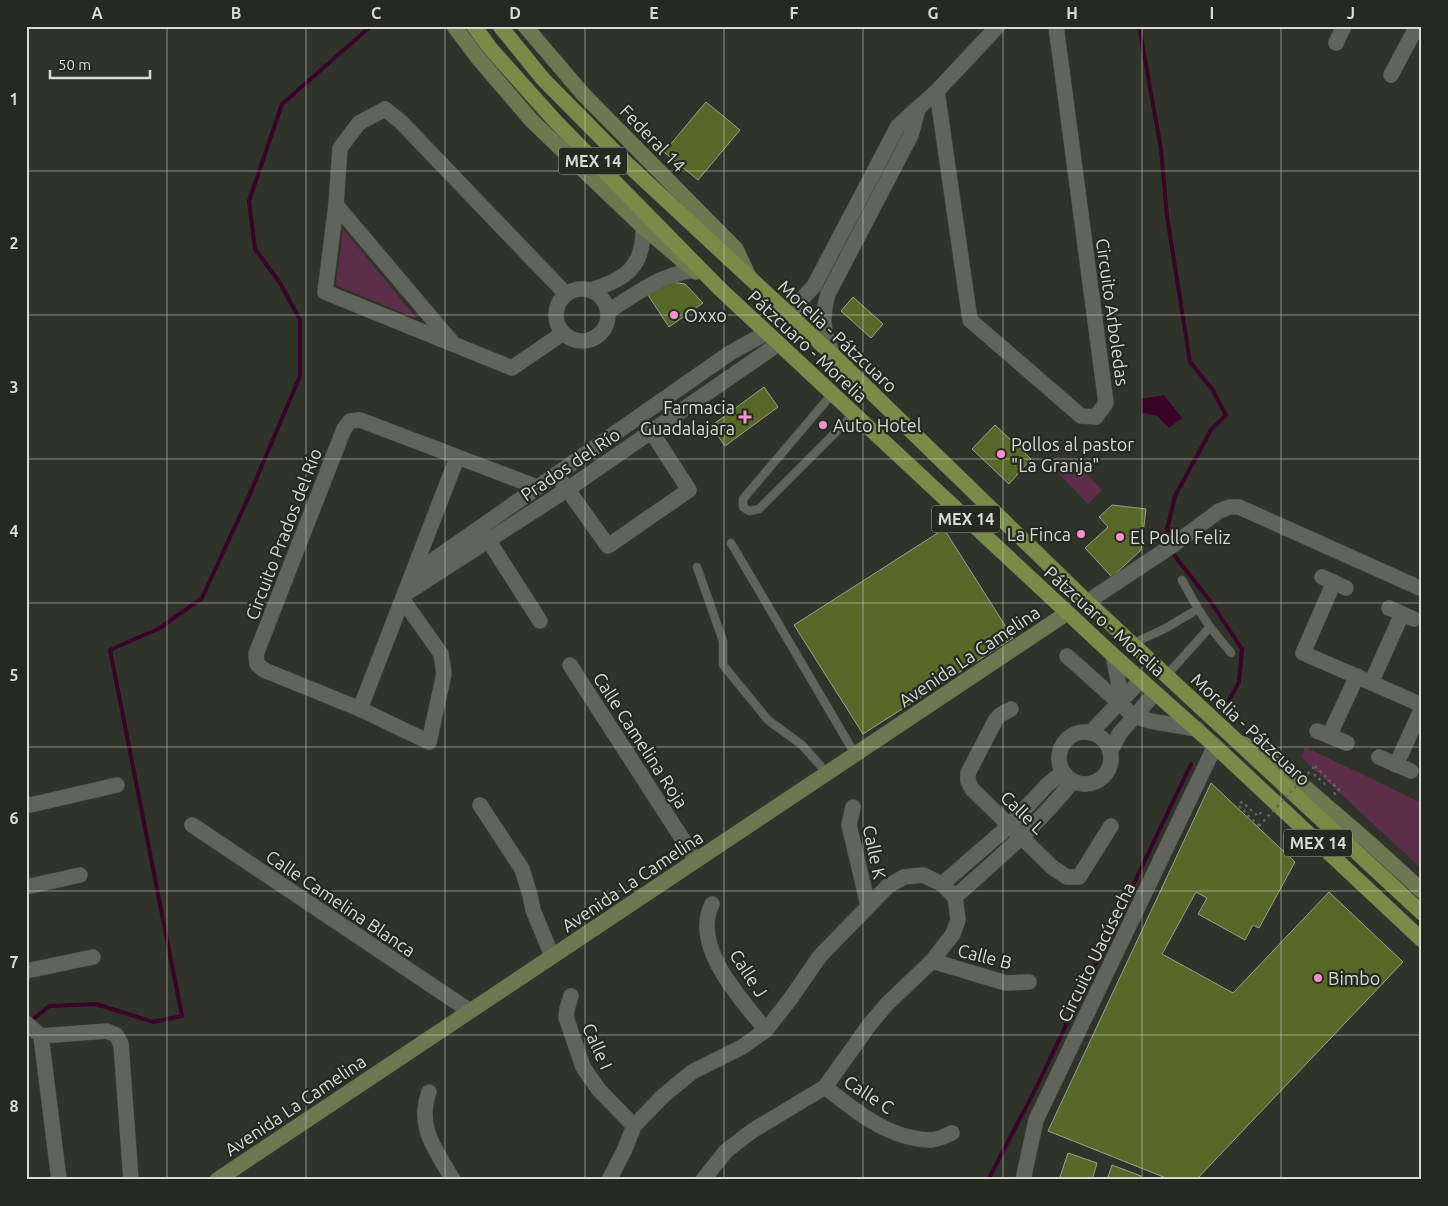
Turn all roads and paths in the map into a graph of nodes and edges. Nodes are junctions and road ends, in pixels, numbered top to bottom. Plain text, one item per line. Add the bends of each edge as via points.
1 (454, 26) edge
2 (474, 26) edge
3 (500, 26) edge
4 (525, 26) edge
5 (998, 26) edge
6 (1056, 26) edge
7 (1344, 26) edge
8 (1417, 26) edge
9 (1336, 43) dead end
10 (1391, 75) dead end
11 (937, 90) junction
12 (918, 109) junction
13 (336, 205) junction
14 (643, 227) junction
15 (822, 269) junction
16 (693, 270) junction
17 (750, 278) junction
18 (837, 278) junction
19 (720, 289) junction
20 (591, 290) junction
21 (566, 294) junction
22 (609, 311) junction
23 (788, 314) junction
24 (563, 333) junction
25 (766, 333) junction
26 (453, 343) junction
27 (778, 344) junction
28 (835, 357) junction
29 (832, 394) junction
30 (854, 414) junction
31 (651, 431) junction
32 (457, 458) junction
33 (557, 475) junction
34 (537, 487) junction
35 (568, 489) junction
36 (484, 535) junction
37 (731, 543) dead end
38 (697, 567) dead end
39 (412, 575) junction
40 (1182, 580) dead end
41 (1334, 582) dead end
42 (1422, 589) edge
43 (404, 597) junction
44 (1087, 602) junction
45 (1198, 609) junction
46 (1067, 612) junction
47 (1402, 614) dead end
48 (540, 621) dead end
49 (1210, 627) junction
50 (1132, 644) junction
51 (1231, 653) dead end
52 (1113, 655) junction
53 (1067, 656) dead end
54 (570, 665) dead end
55 (1166, 676) junction
56 (1357, 676) junction
57 (1141, 680) junction
58 (1371, 683) junction
59 (1155, 693) junction
60 (1121, 702) junction
61 (1422, 707) edge
62 (360, 709) junction
63 (1011, 709) dead end
64 (1134, 716) junction
65 (1196, 729) junction
66 (1090, 732) junction
67 (1235, 739) junction
68 (1347, 743) dead end
69 (1215, 746) junction
70 (1110, 752) junction
71 (855, 754) junction
72 (1379, 757) dead end
73 (1396, 765) junction
74 (1411, 772) dead end
75 (827, 773) junction
76 (1315, 774) dead end
77 (1067, 777) junction
78 (117, 785) dead end
79 (480, 805) dead end
80 (26, 806) edge
81 (854, 808) dead end
82 (1258, 816) dead end
83 (192, 825) dead end
84 (1009, 826) junction
85 (1111, 826) dead end
86 (1022, 837) junction
87 (696, 860) junction
88 (80, 875) dead end
89 (942, 884) junction
90 (26, 887) edge
91 (1422, 891) edge
92 (955, 897) junction
93 (712, 904) dead end
94 (868, 905) junction
95 (1422, 912) edge
96 (1422, 940) edge
97 (552, 956) junction
98 (93, 957) dead end
99 (932, 961) junction
100 (26, 971) edge
101 (1029, 982) dead end
102 (571, 996) dead end
103 (470, 1011) junction
104 (34, 1029) edge
105 (766, 1030) junction
106 (825, 1087) junction
107 (429, 1092) dead end
108 (634, 1126) junction
109 (952, 1134) dead end
110 (59, 1180) edge
111 (131, 1180) edge
112 (217, 1180) edge
113 (453, 1180) edge
114 (609, 1180) edge
115 (703, 1180) edge
116 (1023, 1180) edge

1 - 14 street via 532,121
2 - 19 main road, Pátzcuaro - Morelia / MEX 14 via 557,123
3 - 17 main road, Morelia - Pátzcuaro / MEX 14 via 543,79 624,161
4 - 17 street, Federal 14 via 583,94 736,250
5 - 11 street
6 - 11 street, Circuito Arboledas via 1106,403 1096,417 1081,416 970,320
7 - 9 street
8 - 10 street
11 - 12 street
12 - 15 street via 898,126
12 - 18 street via 911,135
13 - 21 street via 340,148 360,123 385,109
13 - 26 street
13 - 26 street via 324,292
14 - 16 street
14 - 20 street via 644,242 632,268 625,276
15 - 18 street
15 - 23 street via 814,286
16 - 19 street
16 - 22 street via 664,277
17 - 23 main road, Morelia - Pátzcuaro / MEX 14
18 - 28 street via 828,294 823,326
19 - 25 main road, Pátzcuaro - Morelia / MEX 14
20 - 21 street via 574,290
20 - 22 street via 606,302
21 - 24 street via 560,301 556,318
22 - 24 street via 606,327 594,339 577,341
23 - 28 main road, Morelia - Pátzcuaro / MEX 14
24 - 26 street via 512,368
25 - 27 main road, Pátzcuaro - Morelia / MEX 14
25 - 33 street via 730,353
27 - 29 main road, Pátzcuaro - Morelia / MEX 14
27 - 31 street, Prados del Río
28 - 44 main road, Morelia - Pátzcuaro / MEX 14
29 - 30 main road, Pátzcuaro - Morelia / MEX 14
29 - 30 lane via 743,499 743,506 750,511 759,509
30 - 46 main road, Pátzcuaro - Morelia / MEX 14
31 - 35 street, Prados del Río
31 - 35 street via 689,490 608,546
32 - 34 street, Circuito Prados del Río
32 - 39 street
32 - 62 street, Circuito Prados del Río via 360,420 350,421 344,429 256,654 257,664 264,670
33 - 34 street
33 - 35 street
34 - 36 street
35 - 36 street, Prados del Río
36 - 39 street
36 - 43 street, Prados del Río
36 - 48 street
37 - 71 lane
38 - 75 lane via 723,641 723,665 768,720 802,745
39 - 43 street
40 - 45 lane
41 - 56 street via 1303,653
42 - 44 street via 1239,507 1230,507 1219,511
43 - 62 street
43 - 62 street, Circuito Prados del Río via 441,654 444,674 430,742
44 - 50 main road, Morelia - Pátzcuaro / MEX 14
45 - 49 lane
45 - 50 lane
46 - 52 main road, Pátzcuaro - Morelia / MEX 14
46 - 71 street, Avenida La Camelina
47 - 58 street
49 - 51 lane
49 - 55 lane
50 - 55 main road, Morelia - Pátzcuaro / MEX 14
52 - 57 main road, Pátzcuaro - Morelia / MEX 14
52 - 60 street
53 - 60 street
54 - 87 street, Calle Camelina Roja
55 - 67 main road, Morelia - Pátzcuaro / MEX 14
56 - 58 street
56 - 68 street via 1323,733
57 - 59 main road, Pátzcuaro - Morelia / MEX 14
57 - 60 street
58 - 61 street
59 - 64 street
59 - 65 main road, Pátzcuaro - Morelia / MEX 14
60 - 64 street
60 - 66 street
61 - 73 street
63 - 84 street, Calle L via 995,721 968,773 972,789
64 - 65 street
64 - 70 street
65 - 69 main road, Pátzcuaro - Morelia / MEX 14
66 - 70 street via 1103,739
66 - 77 street via 1073,735 1061,747 1059,764
67 - 91 street via 1272,761 1304,786
67 - 95 main road, Morelia - Pátzcuaro
69 - 96 main road, Pátzcuaro - Morelia / MEX 14
69 - 116 street, Circuito Uacúsecha via 1036,1120
70 - 77 street via 1109,769 1098,782 1080,785
71 - 75 street, Avenida La Camelina
72 - 73 street
73 - 74 street
75 - 87 street, Avenida La Camelina
76 - 82 path, bridge via 1335,794 1339,790 1315,766 1259,826 1238,805 1242,802
77 - 84 street via 1047,785
77 - 86 street via 1061,797
78 - 80 street
79 - 97 street via 522,869 533,910
81 - 94 street, Calle K via 848,825
83 - 103 street, Calle Camelina Blanca
84 - 86 street, Calle L
84 - 89 street
85 - 86 street, Calle L via 1079,877 1066,877
86 - 92 street
87 - 97 street, Avenida La Camelina
88 - 90 street
89 - 92 street
89 - 94 street via 923,875 904,877 888,886
92 - 99 street via 958,920 953,934
93 - 105 street, Calle J via 706,923 711,947 729,984
94 - 105 street via 820,956
97 - 103 street, Avenida La Camelina
98 - 100 street
99 - 101 street, Calle B via 1006,983
99 - 106 street via 870,1024
102 - 108 street, Calle I via 566,1017 583,1067 599,1090
103 - 112 street, Avenida La Camelina
104 - 110 street
104 - 111 street via 107,1032 116,1036 121,1044
105 - 108 street via 742,1047 692,1072
106 - 109 street, Calle C via 862,1116 884,1128 931,1140
106 - 115 street via 752,1131 726,1151
107 - 113 street via 424,1105 426,1132
108 - 114 street

